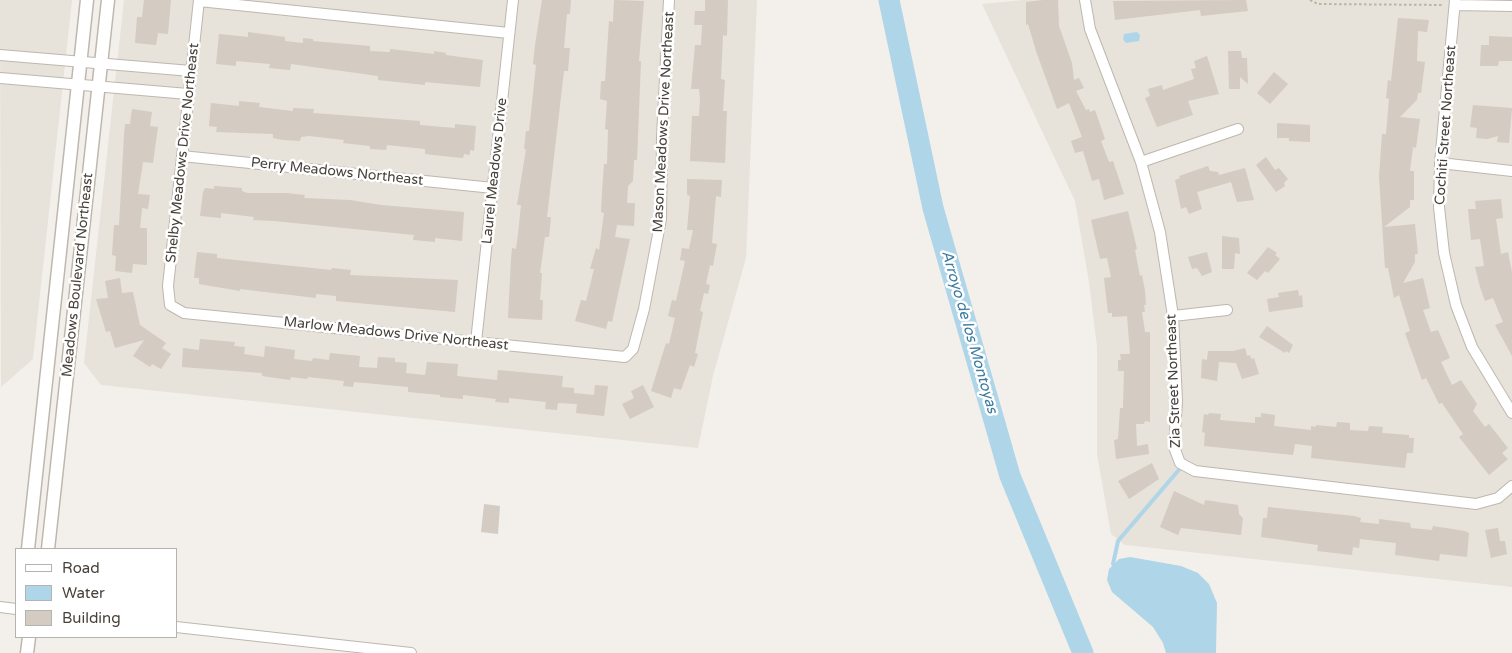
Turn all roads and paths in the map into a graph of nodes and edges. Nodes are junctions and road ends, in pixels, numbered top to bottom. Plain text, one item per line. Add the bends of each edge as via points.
1 (87, 0) edge
2 (108, 0) edge
3 (199, 0) edge
4 (513, 0) edge
5 (669, 0) edge
6 (1086, 0) edge
7 (1310, 0) edge
8 (1456, 3) edge
9 (1512, 6) edge
10 (510, 33) junction
11 (0, 55) edge
12 (80, 63) junction
13 (101, 65) junction
14 (191, 71) junction
15 (0, 78) edge
16 (77, 84) junction
17 (99, 86) junction
18 (188, 94) junction
19 (1238, 129) dead end
20 (182, 156) junction
21 (1141, 162) junction
22 (1440, 163) junction
23 (1512, 171) edge
24 (493, 188) junction
25 (170, 305) joint
26 (1227, 310) dead end
27 (1173, 316) junction
28 (476, 342) junction
29 (625, 357) joint
30 (1512, 414) edge
31 (1512, 486) edge
32 (28, 548) edge
33 (48, 548) edge
34 (0, 608) edge
35 (15, 609) edge
36 (178, 627) edge
37 (29, 638) edge
38 (27, 653) edge
39 (411, 653) edge

1 - 12 street, Meadows Boulevard Northeast
2 - 13 street, Meadows Boulevard Northeast
3 - 10 street
3 - 14 street, Shelby Meadows Drive Northeast
4 - 10 street, Laurel Meadows Drive
5 - 29 street, Mason Meadows Drive Northeast via 661,219 644,309 633,349
6 - 21 street, Zia Street Northeast via 1090,29
7 - 8 path via 1318,4
8 - 9 street
8 - 22 street, Cochiti Street Northeast
10 - 24 street, Laurel Meadows Drive
11 - 12 street
12 - 13 street
12 - 16 street, Meadows Boulevard Northeast
13 - 14 street
13 - 17 street, Meadows Boulevard Northeast
14 - 18 street, Shelby Meadows Drive Northeast
15 - 16 street
16 - 17 street
16 - 32 street, Meadows Boulevard Northeast
17 - 18 street
17 - 33 street, Meadows Boulevard Northeast
18 - 20 street, Shelby Meadows Drive Northeast
19 - 21 street
20 - 24 street, Perry Meadows Northeast
20 - 25 street, Shelby Meadows Drive Northeast via 168,286
21 - 27 street, Zia Street Northeast via 1160,232
22 - 23 street
22 - 30 street, Cochiti Street Northeast via 1439,207 1443,244 1456,306 1472,347
24 - 28 street, Laurel Meadows Drive
25 - 28 street, Marlow Meadows Drive Northeast via 184,313
26 - 27 street
27 - 31 street, Zia Street Northeast via 1177,401 1174,447 1180,463 1187,468 1476,504 1498,498
28 - 29 street, Marlow Meadows Drive Northeast
34 - 35 street
36 - 39 street
37 - 38 street

